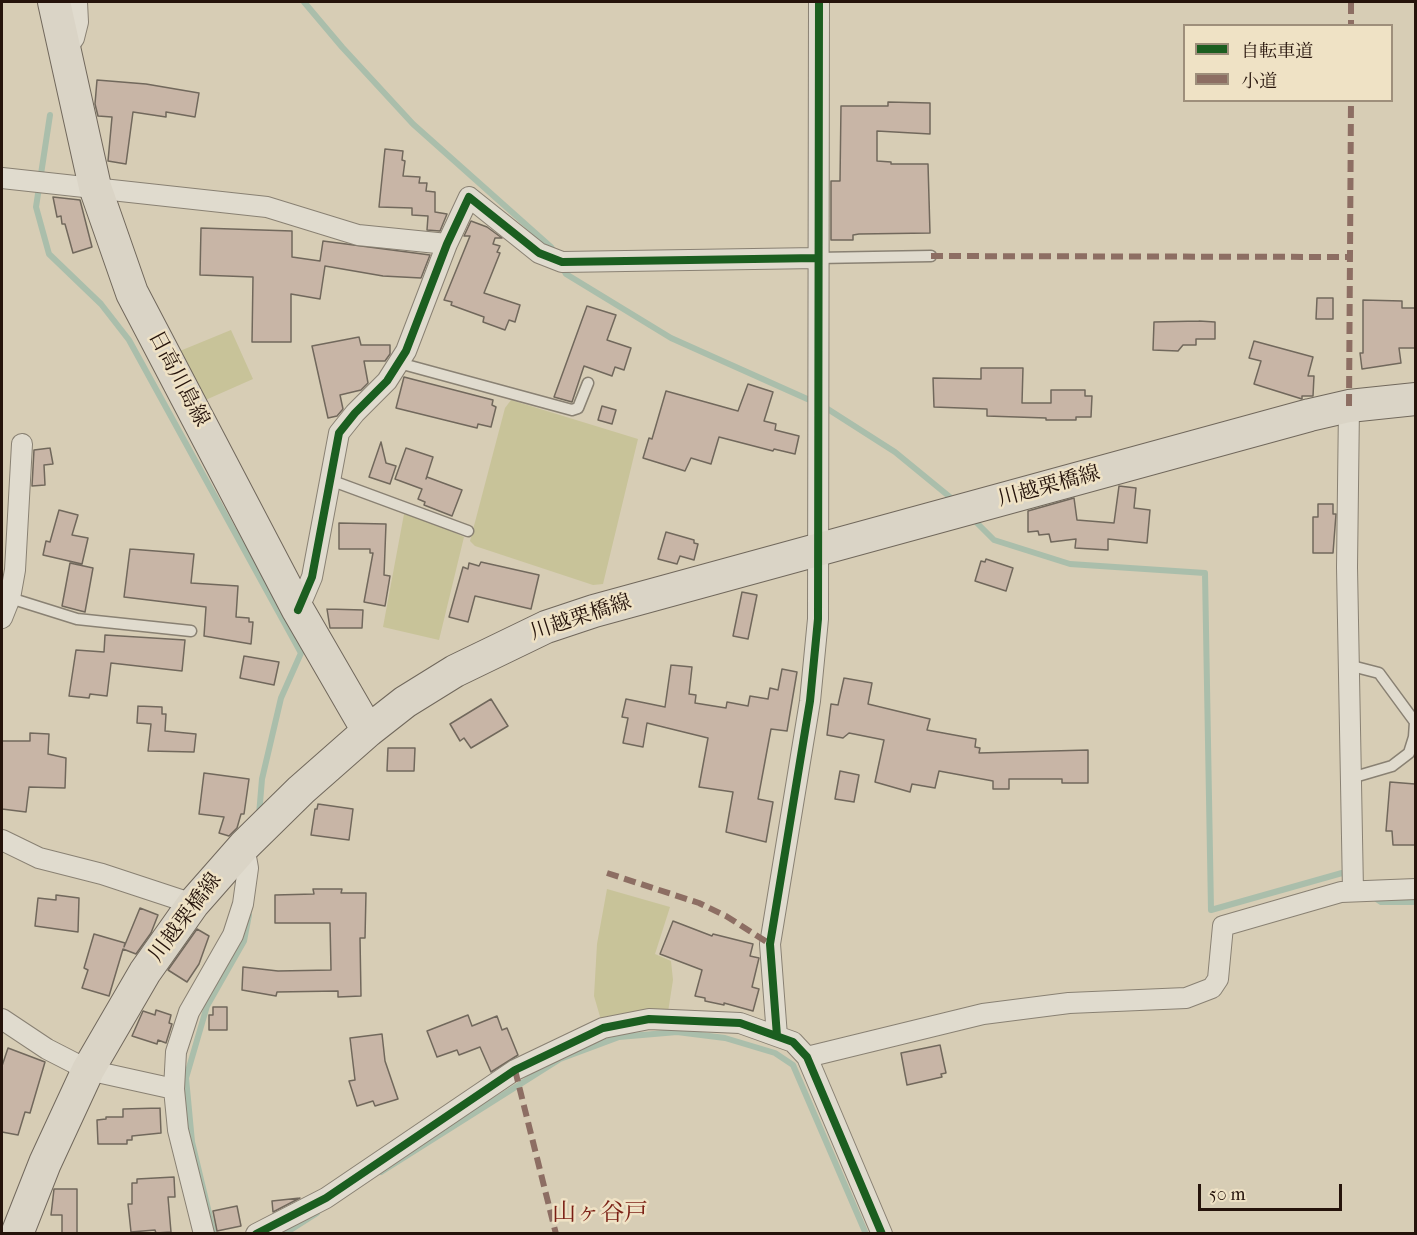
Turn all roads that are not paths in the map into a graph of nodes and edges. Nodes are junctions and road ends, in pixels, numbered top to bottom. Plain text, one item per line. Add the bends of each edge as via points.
1 (54, 2) edge
2 (77, 2) edge
3 (819, 2) edge
4 (64, 52) junction
5 (2, 178) edge
6 (95, 187) junction
7 (447, 244) junction
8 (931, 256) dead end
9 (817, 258) junction
10 (399, 363) junction
11 (588, 384) dead end
12 (1416, 399) edge
13 (1349, 406) junction
14 (22, 444) dead end
15 (330, 480) junction
16 (468, 531) dead end
17 (819, 550) junction
18 (10, 598) junction
19 (298, 610) junction
20 (2, 618) edge
21 (191, 631) dead end
22 (1348, 665) junction
23 (368, 731) junction
24 (1351, 778) junction
25 (2, 840) edge
26 (244, 846) junction
27 (1416, 889) edge
28 (1353, 891) junction
29 (193, 904) junction
30 (2, 1019) edge
31 (777, 1036) junction
32 (807, 1057) junction
33 (88, 1070) junction
34 (174, 1089) junction
35 (17, 1233) edge
36 (204, 1233) edge
37 (256, 1233) edge
38 (882, 1233) edge

1 - 4 main road, 日高川島線
2 - 4 street via 74,38
3 - 9 street
4 - 6 main road, 日高川島線
5 - 6 street
6 - 7 street via 267,207 358,235
6 - 19 main road, 日高川島線 via 132,293
7 - 9 street via 469,197 543,255 562,262
7 - 10 street
8 - 9 lane
9 - 17 street
10 - 11 lane via 572,410 578,408
10 - 15 street via 339,434
12 - 13 main road, 川越栗橋線
13 - 17 main road, 川越栗橋線
13 - 22 street
14 - 18 street
15 - 16 lane
15 - 19 street via 312,577
17 - 23 main road, 川越栗橋線 via 546,627 455,671
17 - 31 street via 815,666 770,944
18 - 20 street
18 - 21 lane via 77,619
19 - 23 main road, 日高川島線
22 - 24 street
22 - 24 lane via 1379,673 1414,722 1408,753 1392,766
23 - 26 main road, 川越栗橋線
24 - 28 street
25 - 29 street via 39,858
26 - 29 main road, 川越栗橋線
26 - 34 street via 248,868 243,904 233,935 189,1012 176,1052
27 - 28 street
28 - 32 street via 1222,926 1218,979 1212,988 1186,998 1069,1003 983,1014
29 - 33 main road, 川越栗橋線 via 145,972
30 - 33 street
31 - 32 street via 793,1042
31 - 37 street via 740,1023 692,1019 649,1019 603,1028 515,1070 327,1198
32 - 38 street
33 - 34 street
33 - 35 main road, 川越栗橋線
34 - 36 street via 178,1130

